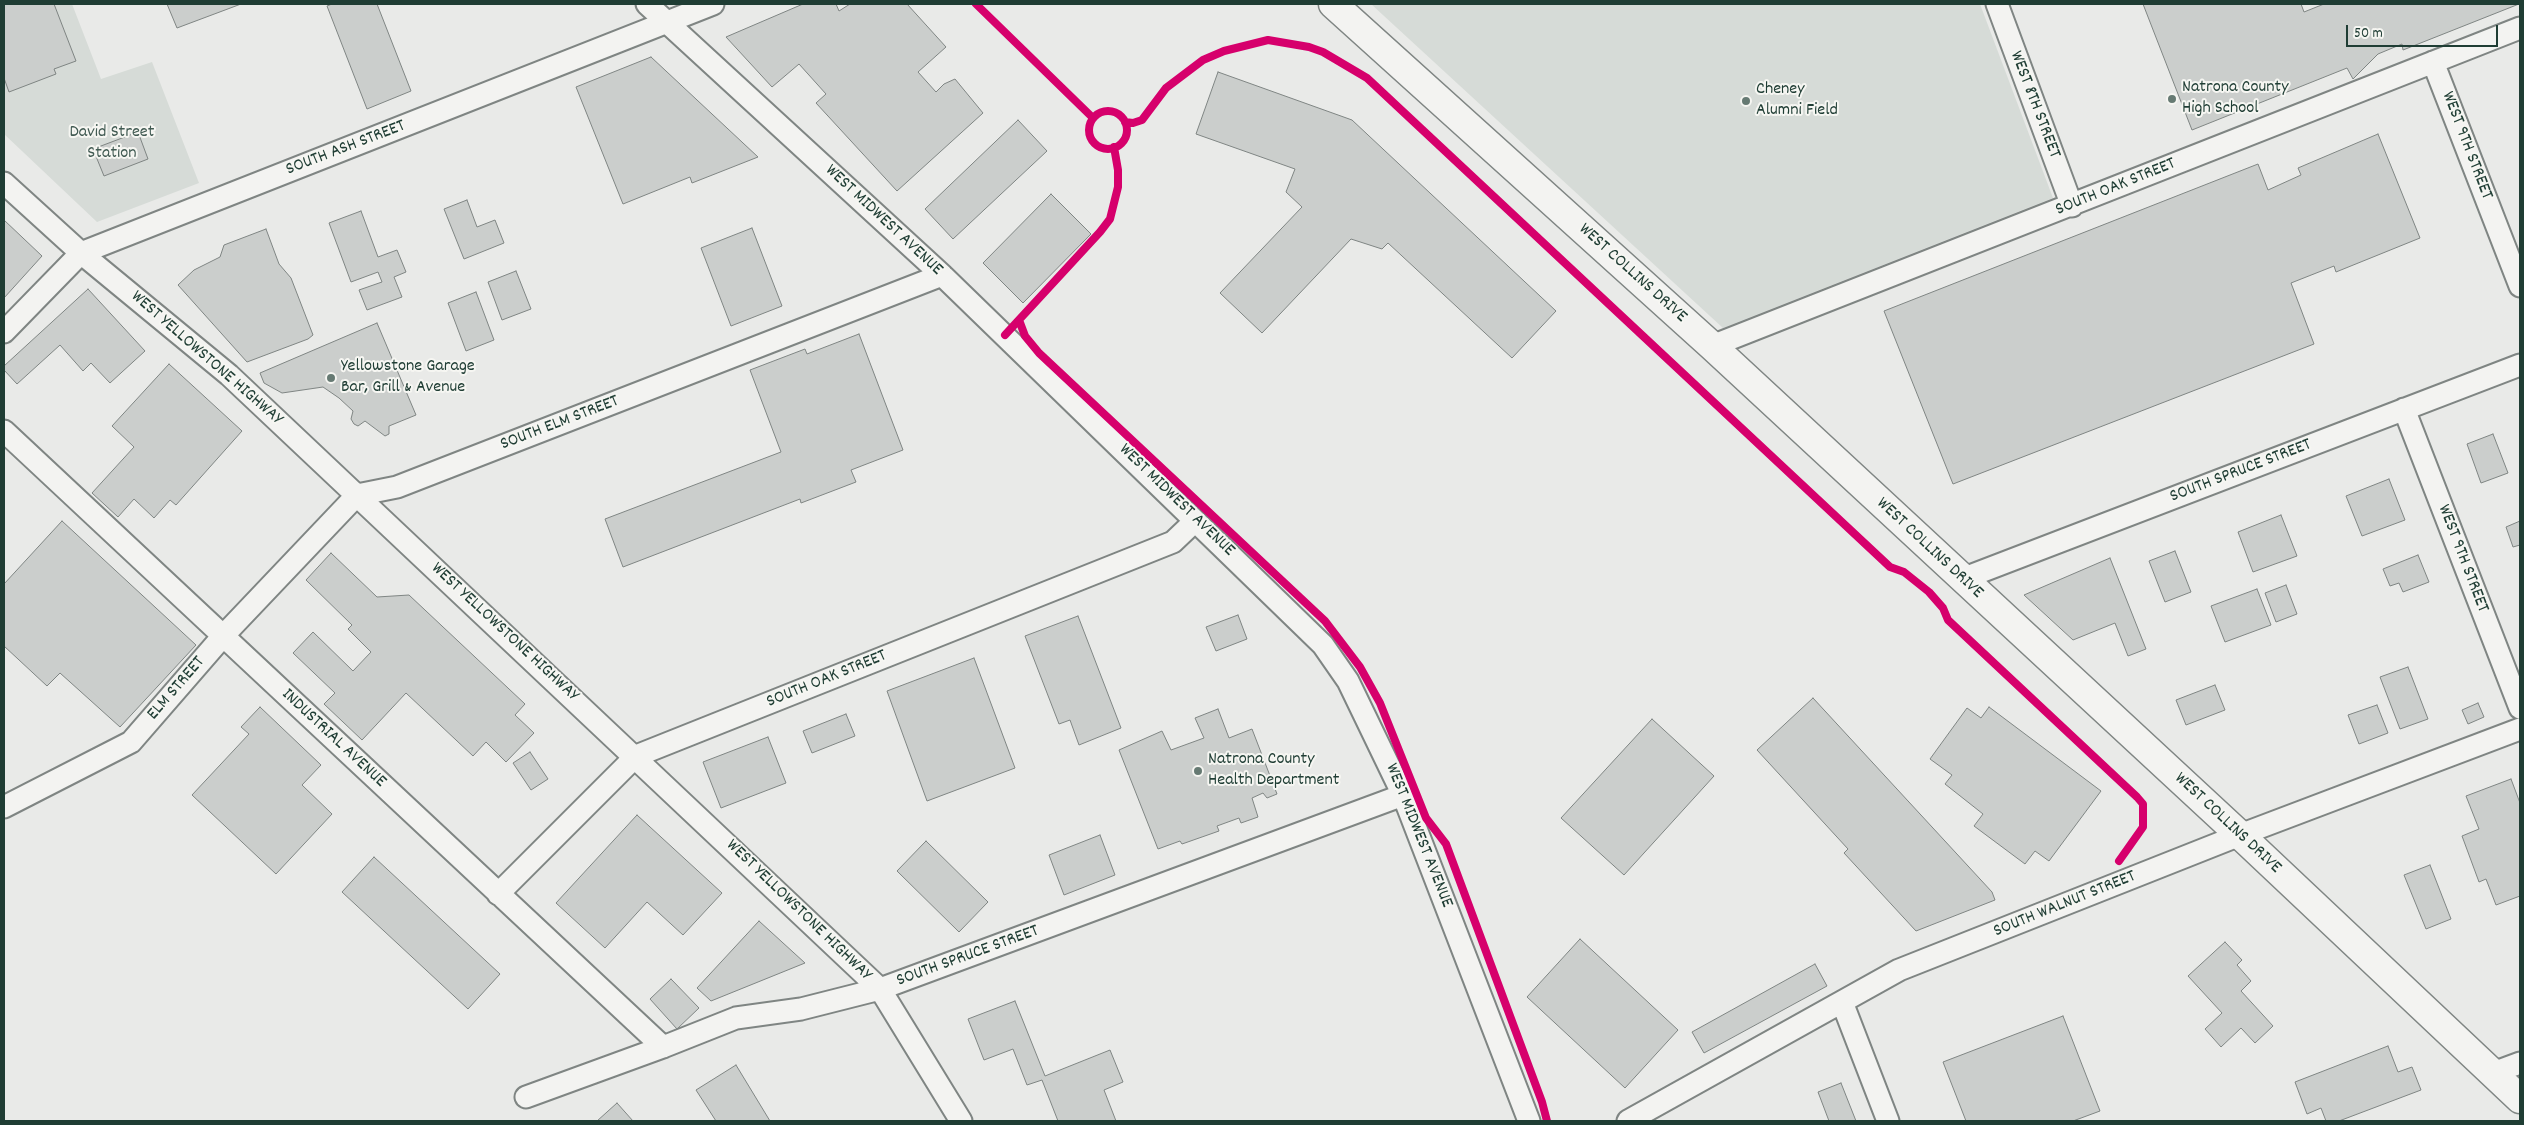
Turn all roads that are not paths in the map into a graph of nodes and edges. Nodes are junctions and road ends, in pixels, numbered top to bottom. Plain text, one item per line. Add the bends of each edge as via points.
1 (647, 4) edge
2 (713, 4) edge
3 (1333, 4) edge
4 (1996, 4) edge
5 (667, 22) junction
6 (2520, 28) edge
7 (2433, 62) junction
8 (4, 183) edge
9 (2072, 206) junction
10 (81, 252) junction
11 (942, 275) junction
12 (2520, 286) edge
13 (4, 332) edge
14 (1712, 346) junction
15 (2520, 366) edge
16 (2404, 409) junction
17 (4, 431) edge
18 (357, 494) junction
19 (1194, 522) junction
20 (1962, 579) junction
21 (223, 636) junction
22 (2520, 708) edge
23 (2520, 729) edge
24 (636, 756) junction
25 (1403, 795) junction
26 (4, 807) edge
27 (2240, 835) junction
28 (498, 894) junction
29 (880, 989) junction
30 (1842, 1002) junction
31 (662, 1048) junction
32 (2520, 1063) edge
33 (2493, 1073) junction
34 (526, 1097) dead end
35 (2520, 1099) edge
36 (961, 1121) edge
37 (1529, 1121) edge
38 (1628, 1121) edge
39 (1888, 1121) edge

1 - 5 street, WEST MIDWEST AVENUE
2 - 5 street, SOUTH ASH STREET
3 - 14 main road, WEST COLLINS DRIVE
4 - 9 street, WEST 8TH STREET
5 - 10 street, SOUTH ASH STREET
5 - 11 street, WEST MIDWEST AVENUE
6 - 7 street, SOUTH OAK STREET
7 - 9 street, SOUTH OAK STREET
7 - 12 street, WEST 9TH STREET
8 - 10 street, WEST YELLOWSTONE HIGHWAY
9 - 14 street, SOUTH OAK STREET
10 - 13 street, SOUTH ASH STREET
10 - 18 street, WEST YELLOWSTONE HIGHWAY via 229,375
11 - 18 street, SOUTH ELM STREET via 397,487
11 - 19 street, WEST MIDWEST AVENUE
14 - 20 main road, WEST COLLINS DRIVE
15 - 16 street, SOUTH SPRUCE STREET
16 - 20 street, SOUTH SPRUCE STREET
16 - 22 street, WEST 9TH STREET
17 - 21 street, INDUSTRIAL AVENUE
18 - 21 street
18 - 24 street, WEST YELLOWSTONE HIGHWAY
19 - 24 street, SOUTH OAK STREET via 1173,542
19 - 25 street, WEST MIDWEST AVENUE via 1227,550 1323,646 1348,681
20 - 27 main road, WEST COLLINS DRIVE
21 - 26 street, ELM STREET via 131,742
21 - 28 street, INDUSTRIAL AVENUE
23 - 27 street, SOUTH WALNUT STREET
24 - 28 street, SOUTH OAK STREET
24 - 29 street, WEST YELLOWSTONE HIGHWAY
25 - 29 street, SOUTH SPRUCE STREET
25 - 37 street, WEST MIDWEST AVENUE
27 - 30 street, SOUTH WALNUT STREET via 1899,970
27 - 33 main road, WEST COLLINS DRIVE
28 - 31 street, INDUSTRIAL AVENUE
29 - 31 street, SOUTH SPRUCE STREET via 801,1009 736,1018
29 - 36 street, WEST YELLOWSTONE HIGHWAY
30 - 38 street, SOUTH WALNUT STREET
30 - 39 street
31 - 34 street, SOUTH SPRUCE STREET
32 - 33 street
33 - 35 main road, WEST COLLINS DRIVE

